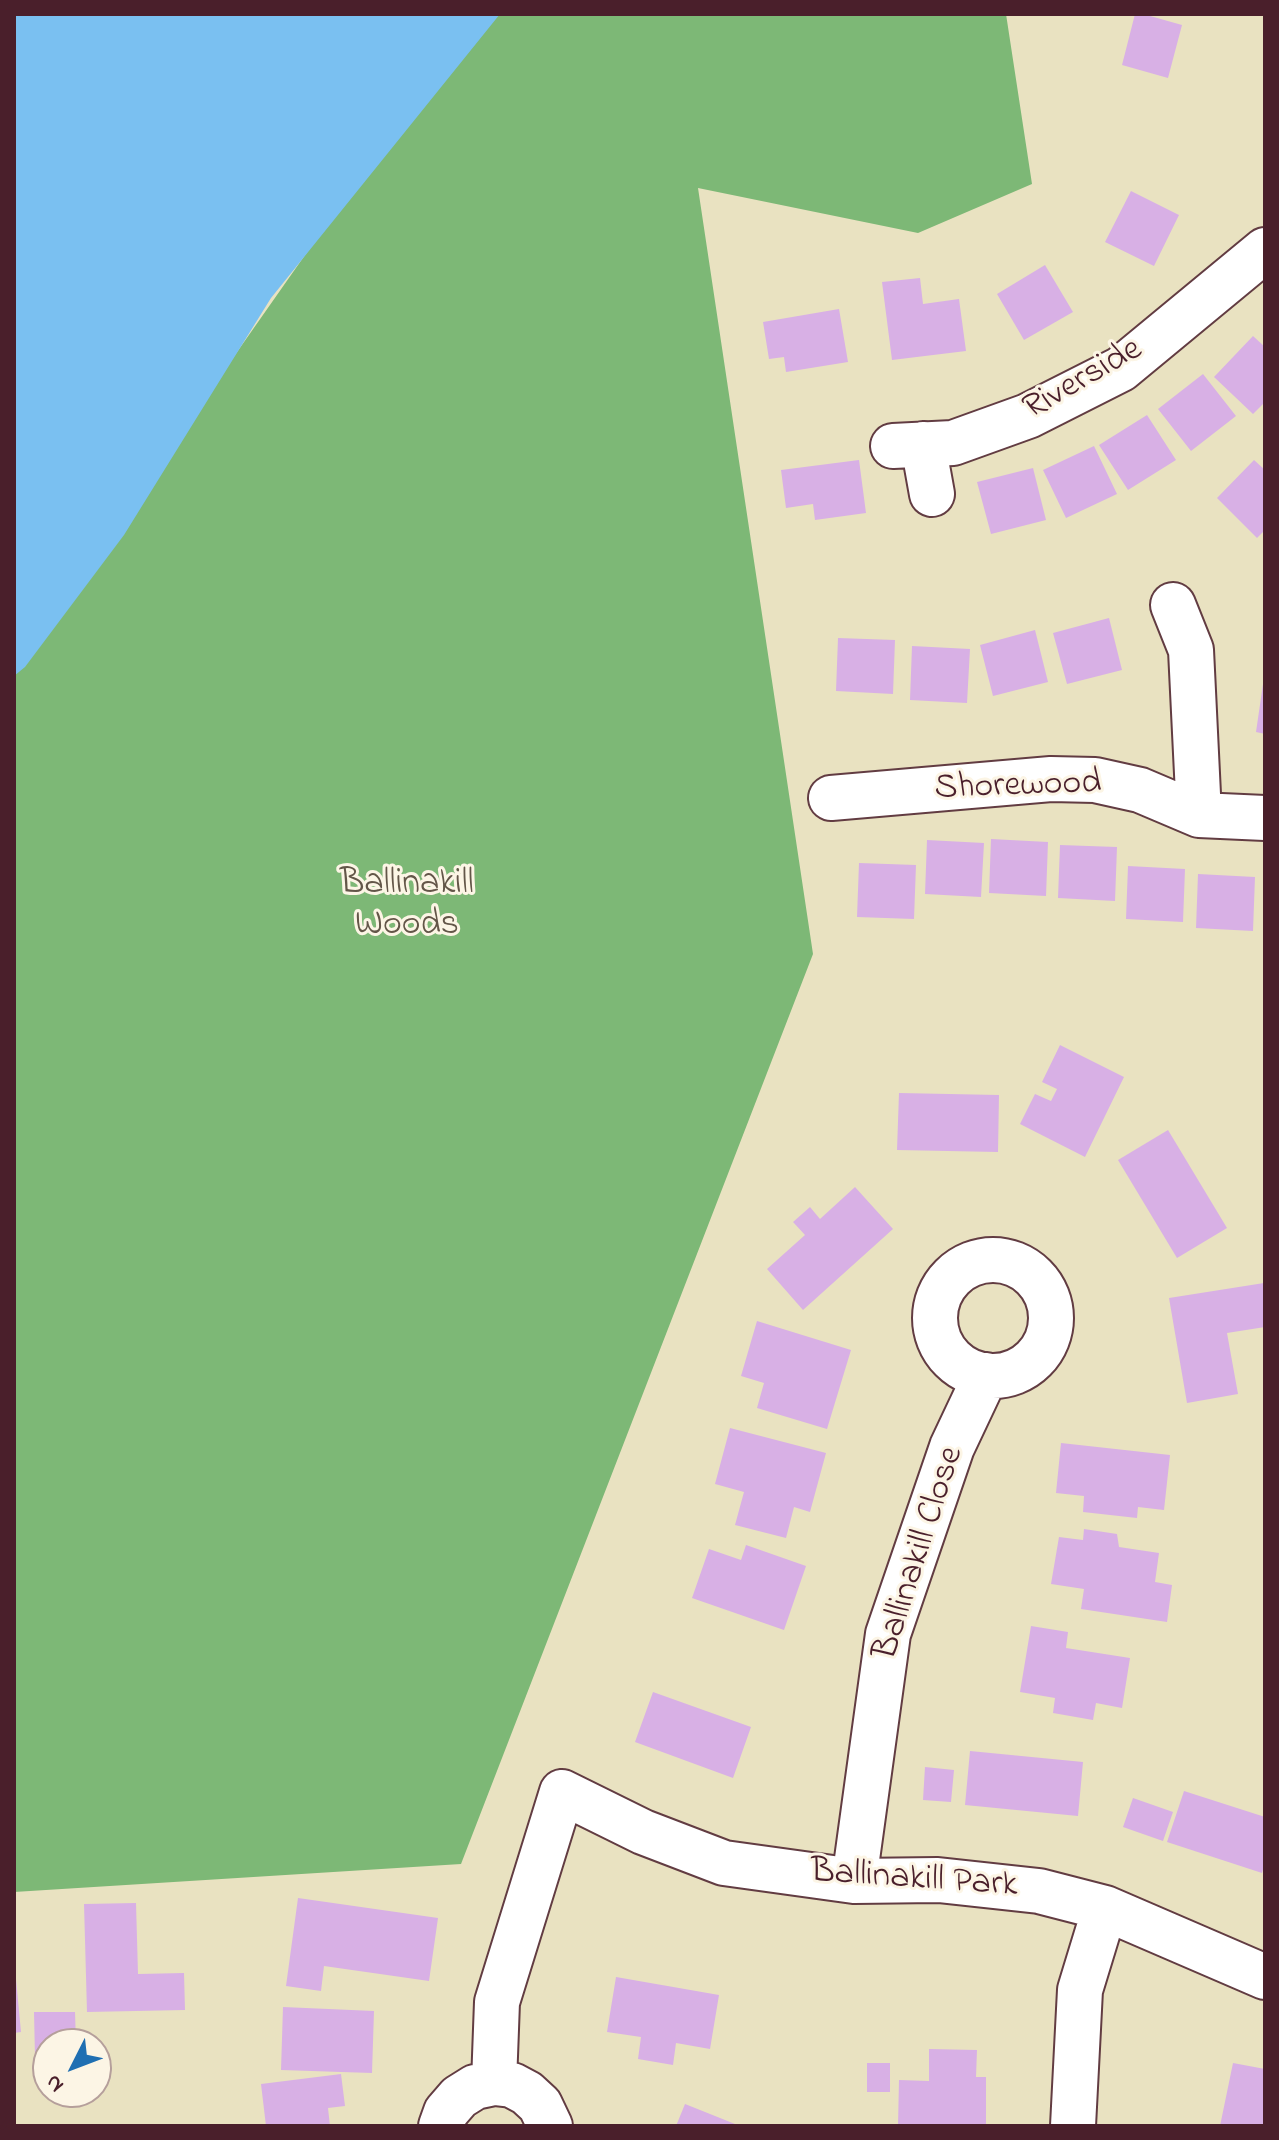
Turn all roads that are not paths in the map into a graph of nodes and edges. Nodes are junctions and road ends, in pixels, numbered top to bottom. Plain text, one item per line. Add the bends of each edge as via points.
1 (1265, 250) edge
2 (932, 494) dead end
3 (1173, 605) dead end
4 (831, 798) dead end
5 (1199, 815) junction
6 (1265, 818) edge
7 (986, 1375) dead end
8 (854, 1881) junction
9 (1105, 1908) junction
10 (1265, 1977) edge
11 (494, 2083) junction
12 (441, 2126) edge
13 (550, 2126) edge
14 (1073, 2126) edge

1 - 2 street, Riverside via 1121,369 1028,416 953,443 908,445
3 - 5 street via 1191,650
4 - 5 street, Shorewood via 1095,780 1140,790
5 - 6 street, Shorewood
7 - 8 street, Ballinakill Close via 952,1447 888,1634
8 - 9 street, Ballinakill Park via 938,1880 1039,1891
8 - 11 street, Ballinakill Park via 724,1863 643,1832 562,1792 497,2002
9 - 10 street, Ballinakill Park
9 - 14 street via 1080,1990
11 - 12 street via 459,2097
11 - 13 street via 527,2093

